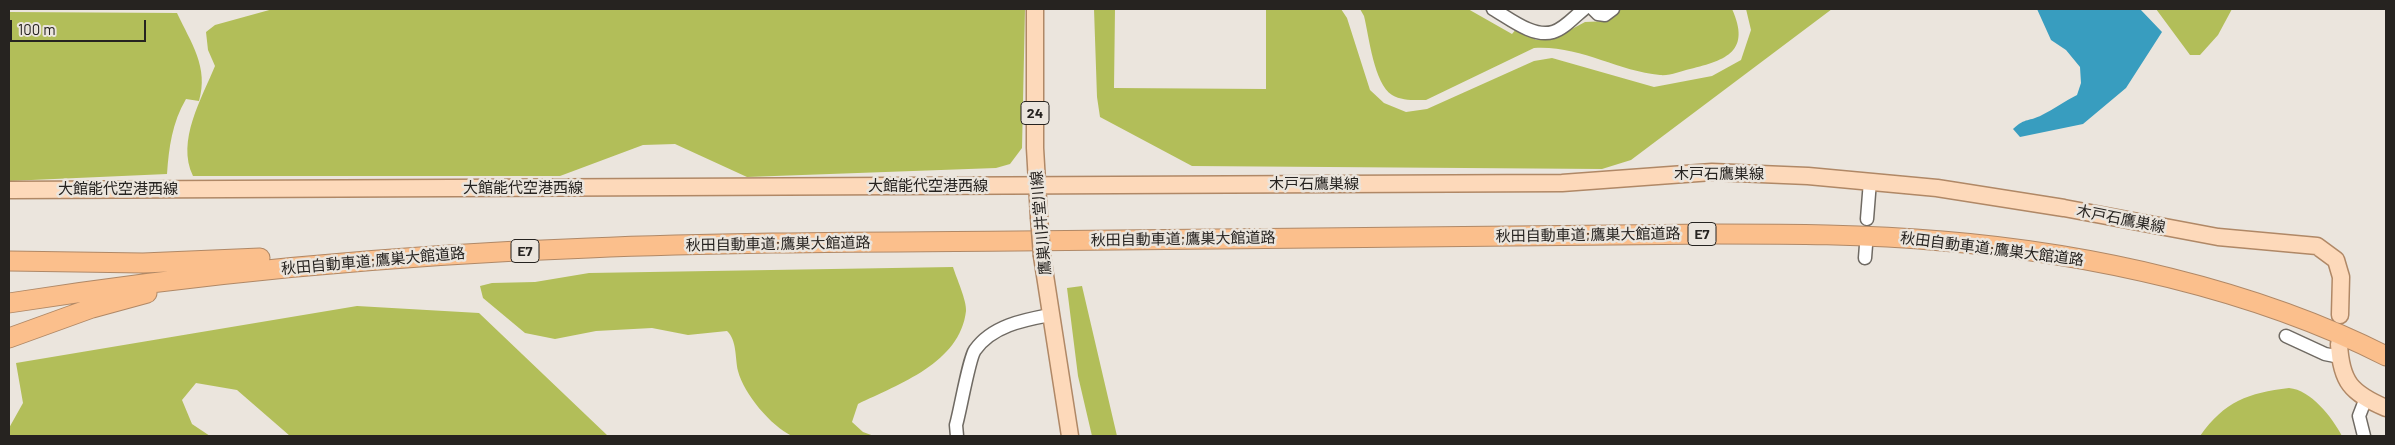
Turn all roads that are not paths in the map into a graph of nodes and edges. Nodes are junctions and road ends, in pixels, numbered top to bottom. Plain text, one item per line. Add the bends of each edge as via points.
1 (1035, 9) edge
2 (1493, 9) edge
3 (1584, 9) edge
4 (1594, 9) edge
5 (1613, 9) edge
6 (1870, 181) junction
7 (1037, 186) junction
8 (9, 190) edge
9 (1867, 219) dead end
10 (336, 258) junction
11 (9, 261) edge
12 (9, 292) edge
13 (9, 303) edge
14 (1050, 315) junction
15 (2342, 335) junction
16 (2286, 336) dead end
17 (9, 338) edge
18 (2386, 344) edge
19 (2386, 356) edge
20 (2366, 398) junction
21 (2386, 408) edge
22 (956, 436) edge
23 (1070, 436) edge
24 (2364, 436) edge

1 - 7 main road, 鷹巣川井堂川線 / 24
2 - 3 street via 1532,31 1542,33 1554,32
4 - 5 street via 1605,16
6 - 7 main road, 木戸石鷹巣線 via 1712,172 1562,183
6 - 9 street
6 - 15 main road, 木戸石鷹巣線 via 2003,198 2218,237 2317,246 2336,260 2341,277
7 - 8 main road, 大館能代空港西線
7 - 14 main road, 鷹巣川井堂川線 / 24, bridge
10 - 11 highway via 175,263
10 - 12 highway, 秋田自動車道;鷹巣大館道路 / E7 via 148,273
10 - 13 highway, 秋田自動車道;鷹巣大館道路 / E7
10 - 15 highway, 秋田自動車道;鷹巣大館道路 / E7 via 688,245 1851,235 2034,251 2116,266 2251,301
10 - 17 highway via 156,291 92,308
14 - 22 street via 1005,327 984,340 974,351
14 - 23 main road, 鷹巣川井堂川線 / 24
15 - 16 street via 2325,354
15 - 18 highway, E7
15 - 19 highway, E7
15 - 20 main road, 木戸石鷹巣線 via 2345,378 2352,389
20 - 21 main road, 木戸石鷹巣線
20 - 24 street via 2359,416

